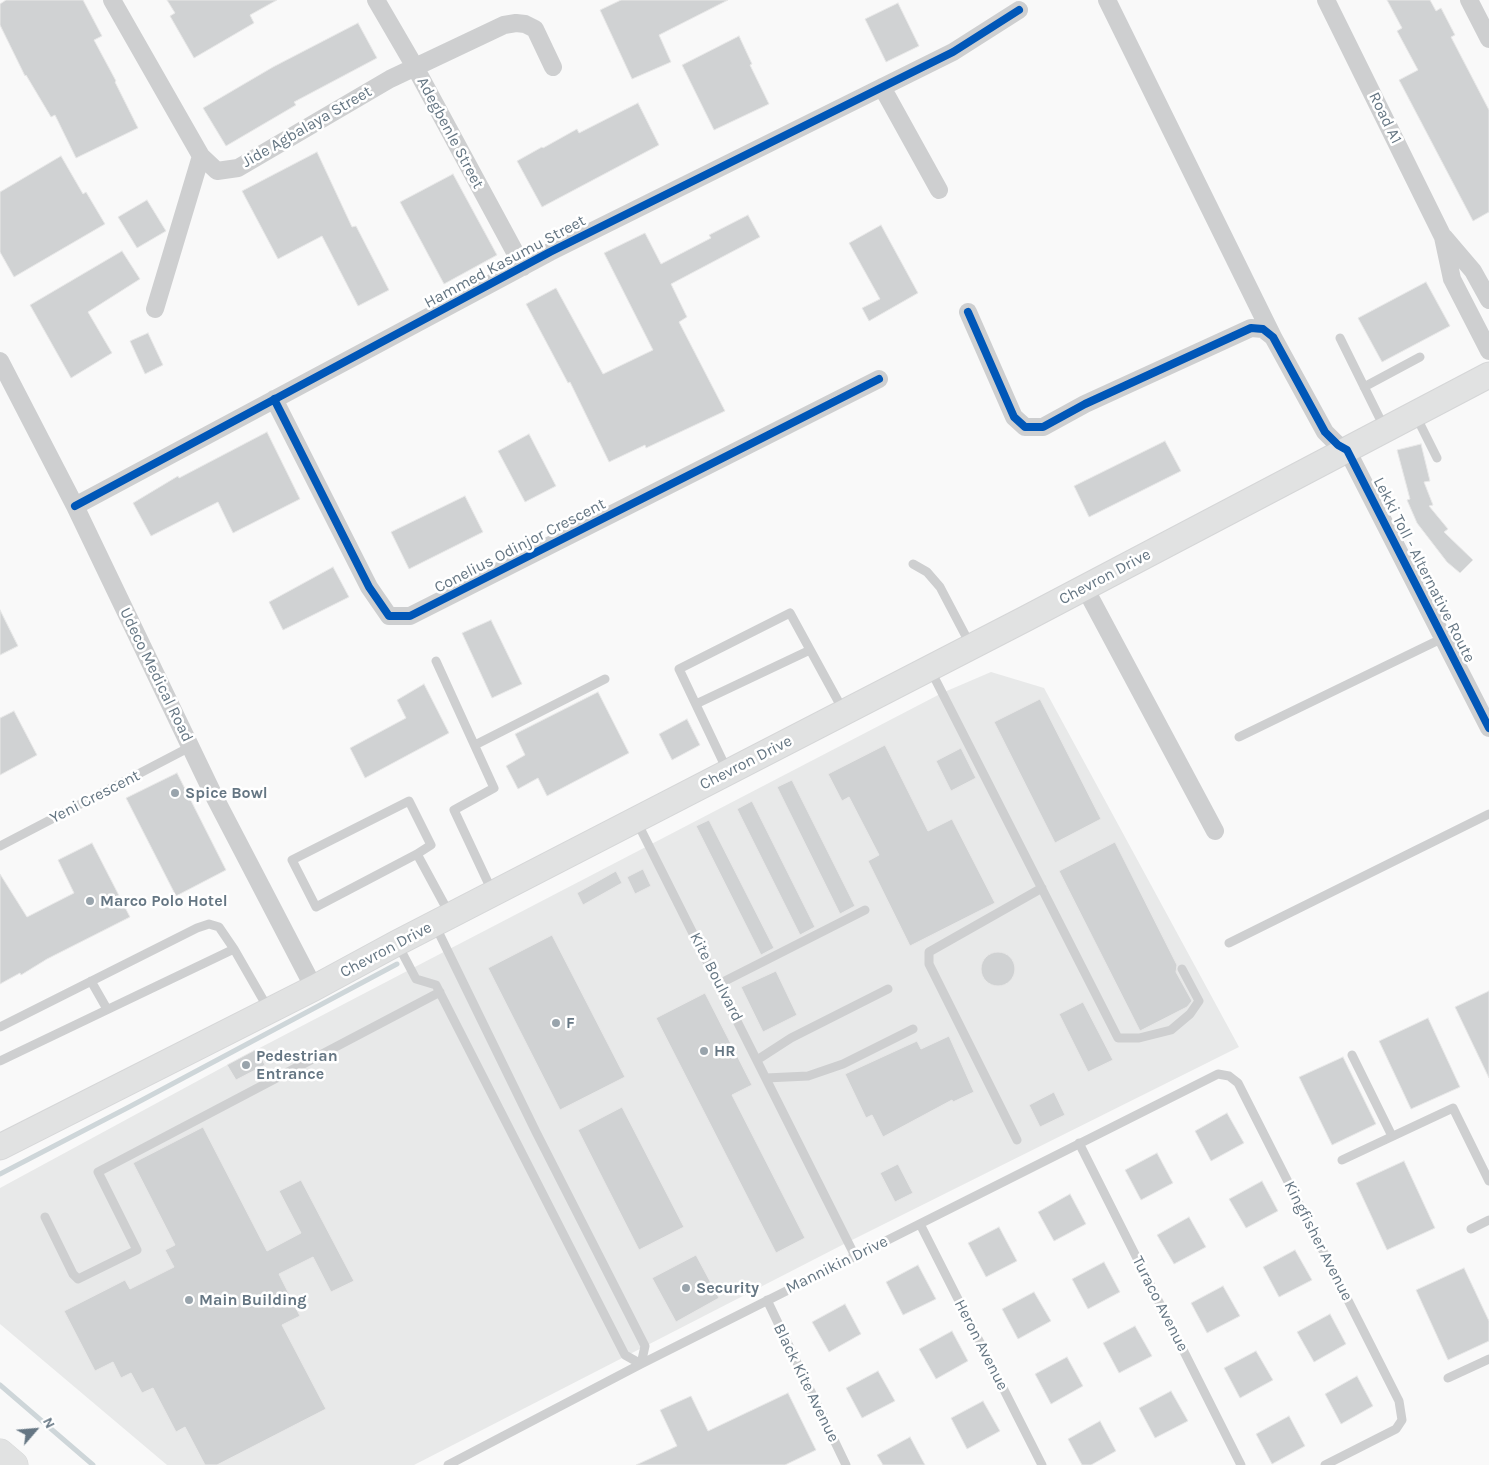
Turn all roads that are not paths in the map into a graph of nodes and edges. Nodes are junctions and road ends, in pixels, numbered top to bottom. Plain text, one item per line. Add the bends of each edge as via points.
1 (112, 0) edge
2 (376, 0) edge
3 (1107, 0) edge
4 (1326, 0) edge
5 (1469, 0) edge
6 (1019, 10) dead end
7 (1489, 39) edge
8 (415, 67) junction
9 (553, 67) dead end
10 (882, 87) junction
11 (200, 156) junction
12 (939, 190) dead end
13 (1443, 237) junction
14 (523, 267) junction
15 (1489, 300) edge
16 (155, 309) dead end
17 (968, 312) dead end
18 (1272, 337) junction
19 (1340, 338) dead end
20 (1489, 351) edge
21 (1420, 357) dead end
22 (0, 360) edge
23 (1489, 375) edge
24 (879, 379) dead end
25 (1364, 387) junction
26 (274, 400) junction
27 (1415, 414) junction
28 (1386, 430) junction
29 (1348, 450) junction
30 (1437, 458) dead end
31 (75, 506) junction
32 (913, 564) dead end
33 (1085, 588) junction
34 (1443, 638) junction
35 (971, 647) junction
36 (810, 650) junction
37 (436, 661) dead end
38 (930, 668) junction
39 (605, 679) dead end
40 (696, 704) junction
41 (844, 713) junction
42 (1489, 728) edge
43 (1239, 736) dead end
44 (475, 745) junction
45 (190, 747) junction
46 (728, 772) junction
47 (1489, 814) edge
48 (636, 820) junction
49 (1215, 831) dead end
50 (0, 846) edge
51 (417, 854) junction
52 (1042, 888) junction
53 (494, 894) junction
54 (865, 910) dead end
55 (443, 920) junction
56 (397, 943) junction
57 (1229, 943) dead end
58 (234, 949) junction
59 (1182, 969) dead end
60 (91, 981) junction
61 (719, 984) junction
62 (314, 988) junction
63 (888, 990) dead end
64 (440, 992) junction
65 (107, 1009) junction
66 (269, 1010) junction
67 (0, 1027) edge
68 (913, 1029) dead end
69 (1352, 1054) dead end
70 (757, 1060) junction
71 (0, 1061) edge
72 (1229, 1076) joint
73 (766, 1078) junction
74 (1392, 1136) junction
75 (1017, 1140) dead end
76 (1079, 1143) junction
77 (0, 1147) edge
78 (1342, 1160) dead end
79 (1489, 1181) edge
80 (45, 1217) dead end
81 (1489, 1220) edge
82 (920, 1224) junction
83 (1471, 1229) dead end
84 (855, 1256) junction
85 (767, 1300) junction
86 (1489, 1359) edge
87 (641, 1364) junction
88 (1448, 1378) dead end
89 (0, 1452) edge
90 (1343, 1456) junction
91 (14, 1465) edge
92 (448, 1465) edge
93 (846, 1465) edge
94 (1042, 1465) edge
95 (1241, 1465) edge
96 (1325, 1465) edge
97 (1347, 1465) edge

1 - 11 street, Jide Agbalaya Street
2 - 8 street, Adegbenle Street
3 - 18 street
4 - 13 street, Road A1
5 - 7 street
6 - 10 street, Hammed Kasumu Street via 953,52
8 - 9 street, Jide Agbalaya Street via 504,25 516,23 535,29
8 - 11 street, Jide Agbalaya Street via 238,168 217,171
8 - 14 street, Adegbenle Street
10 - 12 street
10 - 14 street, Hammed Kasumu Street
11 - 16 street
13 - 15 street via 1473,271
13 - 20 street via 1452,279
14 - 26 street, Hammed Kasumu Street
17 - 18 street via 1014,417 1025,427 1042,426 1251,328 1263,330
18 - 29 street via 1325,432
19 - 25 lane
21 - 25 lane
22 - 31 street, Udeco Medical Road
23 - 27 main road, Chevron Drive
24 - 26 street, Conelius Odinjor Crescent via 410,616 389,616 368,588
25 - 28 lane
26 - 31 street, Hammed Kasumu Street
27 - 28 main road, Chevron Drive
27 - 30 lane
28 - 29 main road, Chevron Drive
29 - 33 main road, Chevron Drive
29 - 34 street, Lekki Toll - Alternative Route
31 - 45 street, Udeco Medical Road
32 - 35 lane via 927,572 940,587
33 - 35 main road, Chevron Drive
33 - 49 street
34 - 42 street, Lekki Toll - Alternative Route
34 - 43 lane
35 - 38 main road, Chevron Drive
36 - 40 lane
36 - 40 lane via 790,613 678,669
36 - 41 lane
37 - 44 lane
38 - 41 main road, Chevron Drive
38 - 52 lane
39 - 44 lane
40 - 46 lane
41 - 46 main road, Chevron Drive
44 - 53 lane via 494,788 454,810
45 - 50 lane, Yeni Crescent
45 - 62 street, Udeco Medical Road
46 - 48 main road, Chevron Drive
47 - 57 lane
48 - 53 main road, Chevron Drive
48 - 61 lane, Kite Boulvard
51 - 51 lane via 316,907 292,860 409,802 431,845
51 - 55 lane
52 - 59 lane via 1118,1038 1139,1038 1171,1030 1190,1014 1199,1001
52 - 75 lane via 929,952 929,964
53 - 55 main road, Chevron Drive
54 - 61 lane
55 - 56 main road, Chevron Drive
55 - 87 lane via 536,1132 645,1346
56 - 62 main road, Chevron Drive
56 - 64 lane via 416,979 436,985
58 - 60 lane via 219,927 209,924
58 - 65 lane
58 - 66 lane
60 - 65 lane
60 - 67 lane
61 - 70 lane, Kite Boulvard
62 - 66 main road, Chevron Drive
63 - 70 lane via 791,1038
64 - 80 lane via 98,1172 137,1250 78,1279
64 - 87 lane via 625,1356
65 - 71 lane
66 - 77 main road, Chevron Drive
68 - 73 lane via 843,1064 808,1076
69 - 74 lane
70 - 73 lane, Kite Boulvard
72 - 76 lane, Mannikin Drive via 1218,1074 1210,1077
72 - 90 lane, Kingfisher Avenue via 1238,1084 1394,1390 1401,1410 1402,1420 1396,1429
73 - 84 lane, Kite Boulvard
74 - 78 lane
74 - 79 lane via 1453,1108
76 - 82 lane, Mannikin Drive
76 - 95 lane, Turaco Avenue
81 - 83 lane
82 - 84 lane, Mannikin Drive
82 - 94 lane, Heron Avenue
84 - 85 lane, Mannikin Drive
85 - 87 lane, Mannikin Drive
85 - 93 lane, Black Kite Avenue
86 - 88 lane
87 - 92 lane, Mannikin Drive
89 - 91 highway
90 - 96 lane
90 - 97 lane

